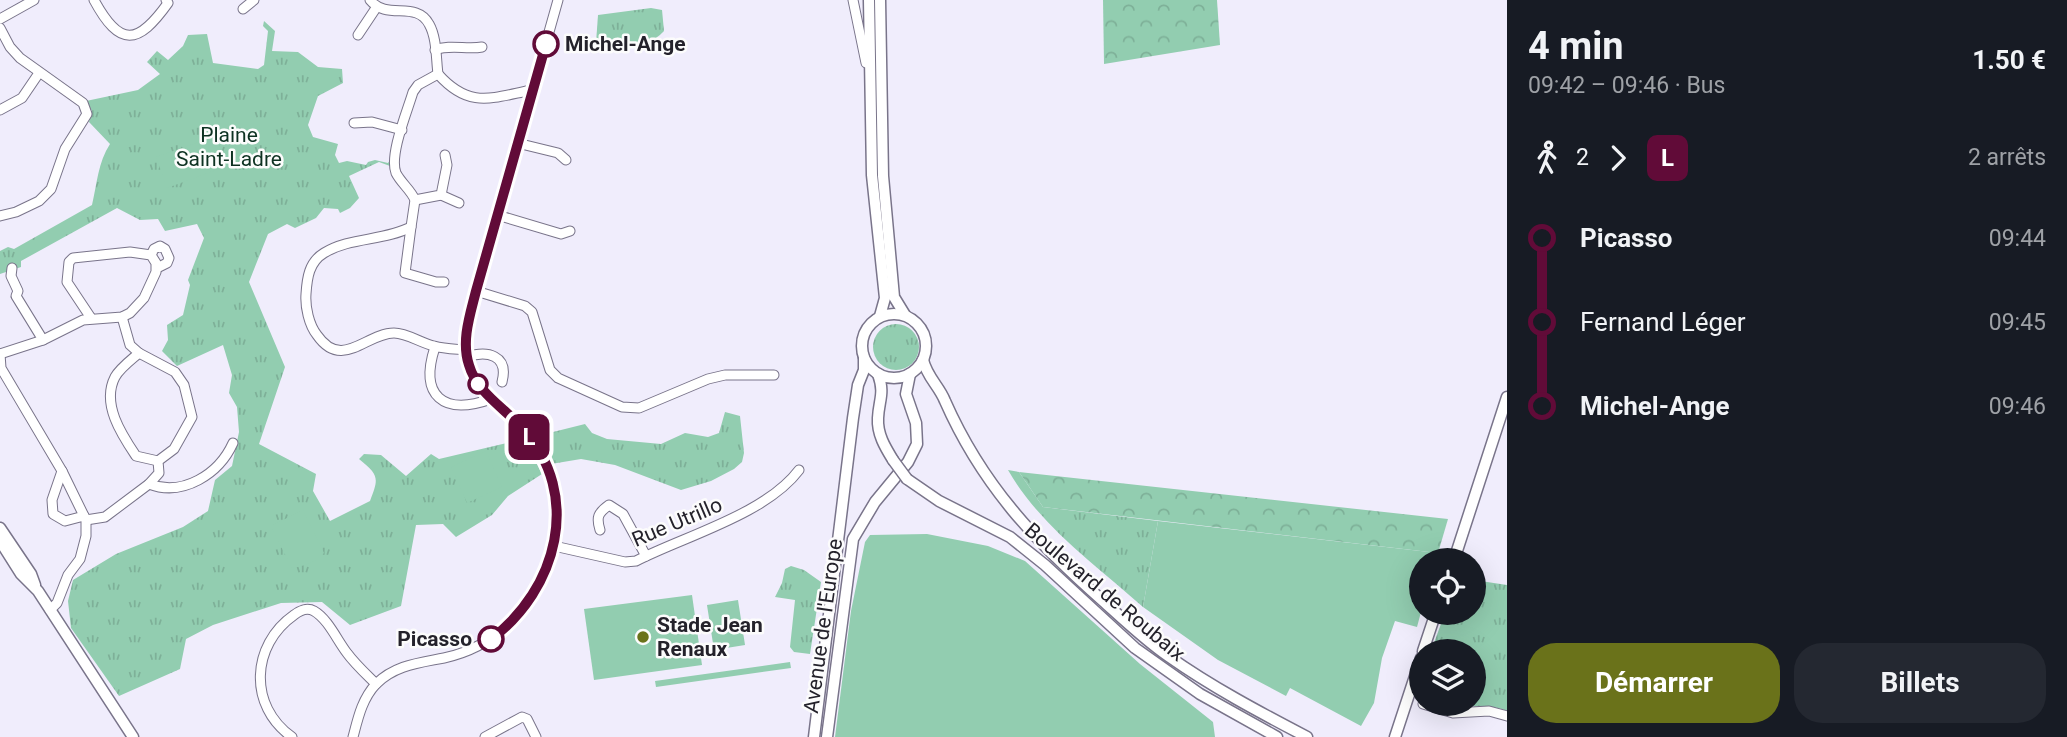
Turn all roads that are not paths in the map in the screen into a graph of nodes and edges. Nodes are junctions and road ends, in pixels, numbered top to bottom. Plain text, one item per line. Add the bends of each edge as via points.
1 (34, 0) edge
2 (94, 0) edge
3 (166, 0) edge
4 (254, 0) edge
5 (558, 0) edge
6 (853, 0) edge
7 (869, 0) edge
8 (881, 0) edge
9 (373, 4) edge
10 (243, 9) dead end
11 (0, 19) edge
12 (0, 28) edge
13 (358, 35) dead end
14 (482, 47) dead end
15 (435, 50) junction
16 (39, 73) junction
17 (438, 74) junction
18 (532, 90) junction
19 (871, 95) junction
20 (0, 110) edge
21 (354, 122) dead end
22 (402, 130) junction
23 (517, 144) junction
24 (445, 155) dead end
25 (566, 160) dead end
26 (441, 195) junction
27 (415, 200) junction
28 (459, 203) dead end
29 (497, 215) junction
30 (0, 216) edge
31 (411, 227) junction
32 (570, 231) dead end
33 (12, 268) dead end
34 (444, 282) dead end
35 (476, 291) junction
36 (905, 315) junction
37 (880, 316) junction
38 (122, 317) junction
39 (91, 318) junction
40 (43, 340) junction
41 (435, 346) junction
42 (139, 353) junction
43 (466, 353) junction
44 (0, 354) edge
45 (864, 358) junction
46 (923, 360) junction
47 (878, 374) junction
48 (910, 374) junction
49 (774, 375) dead end
50 (502, 382) dead end
51 (1507, 397) edge
52 (491, 399) junction
53 (233, 443) dead end
54 (159, 461) junction
55 (799, 470) dead end
56 (62, 471) junction
57 (149, 484) junction
58 (85, 518) junction
59 (0, 528) edge
60 (600, 530) dead end
61 (0, 541) edge
62 (554, 546) junction
63 (1458, 548) edge
64 (646, 556) junction
65 (37, 591) junction
66 (50, 610) junction
67 (376, 684) junction
68 (1409, 693) edge
69 (1407, 699) joint
70 (1486, 711) edge
71 (1507, 716) edge
72 (133, 737) edge
73 (292, 737) edge
74 (353, 737) edge
75 (485, 737) edge
76 (536, 737) edge
77 (814, 737) edge
78 (827, 737) edge
79 (1277, 737) edge
80 (1307, 737) edge
81 (1395, 737) edge

1 - 11 street
2 - 3 street via 111,26 132,36 148,28
4 - 10 street
5 - 18 street
6 - 19 street
7 - 19 main road
8 - 36 main road via 883,176 894,297
9 - 13 street
9 - 15 street via 385,11 416,12 424,17
12 - 16 street via 10,47
14 - 15 street
15 - 17 street
16 - 20 street via 22,98
16 - 30 street via 83,103 88,114 65,149 51,189 39,201
17 - 18 street via 451,89 469,97
17 - 22 street via 412,92
18 - 23 street
19 - 37 main road via 872,175 885,298
21 - 22 street via 372,121
22 - 27 street via 395,169
23 - 25 street via 558,153
23 - 29 street
24 - 26 street
26 - 27 street
26 - 28 street
27 - 31 street
29 - 32 street via 561,234
29 - 35 street
31 - 34 street via 405,273
31 - 41 street via 335,248 319,257 309,270 305,300 314,332 329,347 349,350 395,333
33 - 40 street via 16,296
35 - 43 street
35 - 49 street via 525,306 532,312 550,370 622,407 639,408 725,375
36 - 37 main road
36 - 46 main road via 925,336
37 - 45 main road via 863,337
38 - 39 street
38 - 39 street via 145,298 157,268 149,254 77,256 69,262 66,282
38 - 42 street via 130,345
39 - 40 street
40 - 44 street
41 - 43 street
41 - 52 street via 429,377 436,395 458,406
42 - 54 street via 114,378 114,414 136,456
42 - 54 street via 175,372 192,411 174,449
43 - 50 street via 486,352 497,358
43 - 52 street via 476,381
44 - 56 street via 1,368
45 - 47 main road
45 - 77 main road, Avenue de l'Europe
46 - 48 main road
46 - 80 main road, Boulevard de Roubaix via 982,470 1042,544 1167,655 1218,689
47 - 48 main road via 891,378
47 - 79 main road, Boulevard de Roubaix, bridge via 883,388 878,430 907,479 1010,537 1135,648 1200,694
48 - 78 main road, Avenue de l'Europe via 906,394 917,444 853,538
51 - 63 main road
52 - 62 street via 524,430 542,458 556,504
53 - 57 street via 219,466 185,486 169,489
54 - 57 street via 159,473
55 - 64 street, Rue Utrillo via 788,485 731,519
56 - 58 street
56 - 58 street via 52,500 53,514 65,521
57 - 58 street via 105,517
58 - 66 street via 86,536 79,559
59 - 65 main road
60 - 64 street via 597,519 609,505 623,514
61 - 65 main road
62 - 64 street, Rue Utrillo via 625,562
62 - 67 street via 534,594 506,627 476,647 405,665
65 - 66 main road
66 - 72 main road
67 - 73 street via 316,612 299,611 273,633 261,657 264,703
67 - 74 street via 365,698
68 - 69 main road
69 - 81 main road
70 - 71 street
75 - 76 street via 522,717

